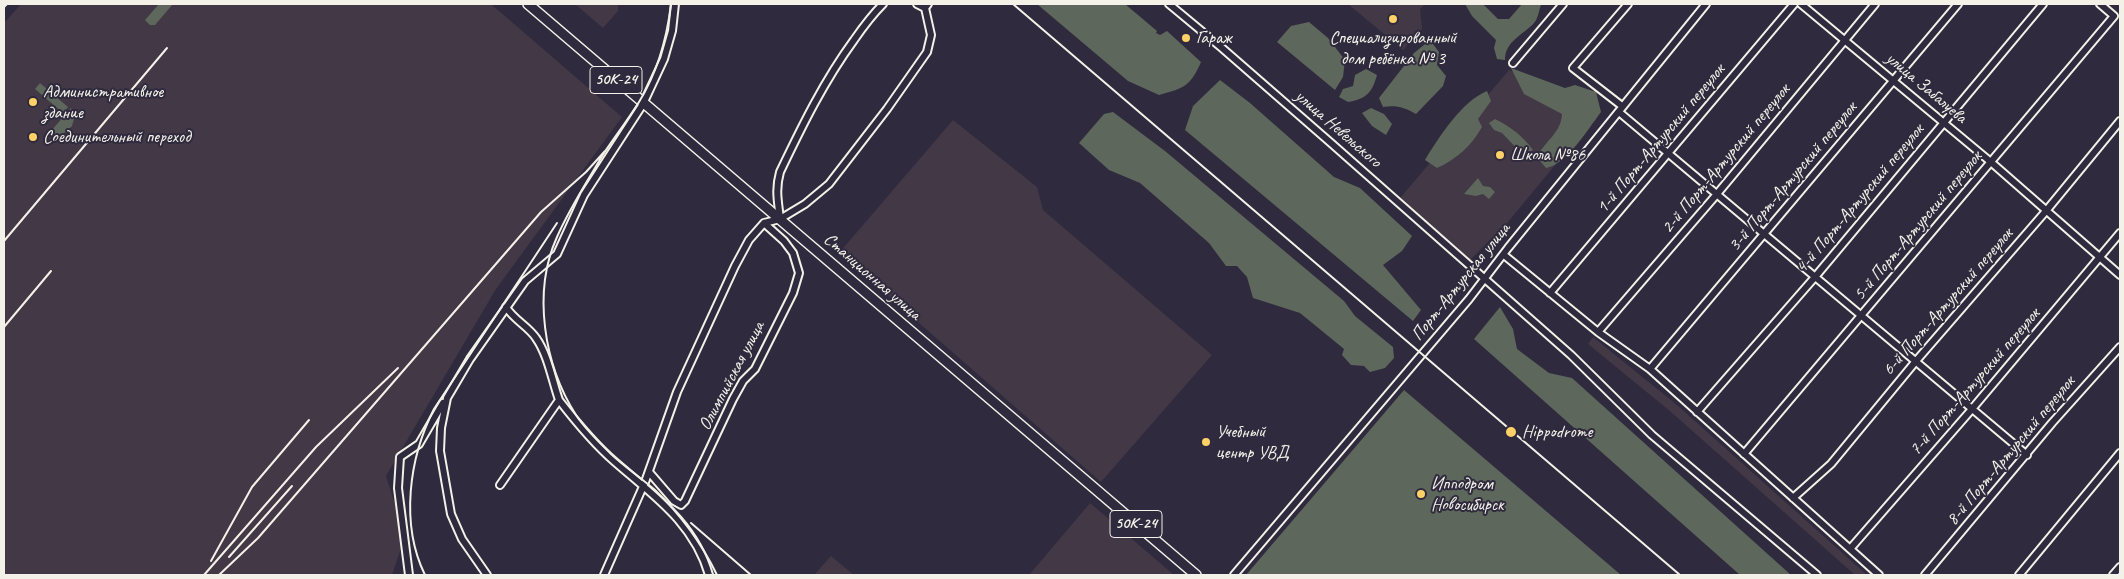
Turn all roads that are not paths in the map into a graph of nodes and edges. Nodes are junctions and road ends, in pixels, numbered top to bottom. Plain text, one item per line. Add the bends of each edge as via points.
1 (528, 4) edge
2 (675, 4) edge
3 (883, 4) edge
4 (917, 4) edge
5 (1168, 4) edge
6 (1564, 4) edge
7 (1628, 4) edge
8 (1706, 4) edge
9 (1794, 4) edge
10 (1801, 4) edge
11 (1875, 4) edge
12 (1958, 4) edge
13 (2043, 4) edge
14 (2100, 4) edge
15 (926, 6) edge
16 (1845, 40) junction
17 (1513, 63) dead end
18 (1894, 81) junction
19 (643, 104) junction
20 (1621, 109) junction
21 (2120, 121) edge
22 (1943, 122) junction
23 (1669, 153) junction
24 (1992, 163) junction
25 (1717, 194) junction
26 (2046, 211) junction
27 (780, 219) junction
28 (764, 223) junction
29 (2120, 233) edge
30 (1765, 234) junction
31 (1504, 255) junction
32 (2100, 258) junction
33 (2120, 275) edge
34 (1815, 277) junction
35 (1484, 279) junction
36 (1550, 293) junction
37 (506, 307) junction
38 (1862, 316) junction
39 (1598, 332) junction
40 (2120, 347) edge
41 (1916, 361) junction
42 (1650, 369) junction
43 (446, 398) junction
44 (558, 400) junction
45 (1972, 408) junction
46 (1697, 412) junction
47 (2120, 453) edge
48 (1744, 454) junction
49 (2026, 455) junction
50 (648, 472) junction
51 (500, 485) dead end
52 (644, 486) junction
53 (1793, 498) junction
54 (1850, 549) junction
55 (2120, 567) edge
56 (409, 575) edge
57 (487, 575) edge
58 (604, 575) edge
59 (709, 575) edge
60 (1196, 575) edge
61 (1234, 575) edge
62 (1817, 575) edge
63 (1879, 575) edge
64 (1925, 575) edge
65 (2019, 575) edge
66 (2113, 575) edge

1 - 19 main road, Станционная улица / 50К-24
2 - 19 street via 664,59
3 - 27 street via 836,65 810,108 780,172 776,188
4 - 15 street
5 - 35 street, улица Невельского
6 - 17 street
7 - 20 street via 1573,68
8 - 20 street, Порт-Артурская улица
9 - 23 street, 1-й Порт-Артурский переулок
10 - 16 street, улица Забалуева
11 - 16 street, 2-й Порт-Артурский переулок
12 - 18 street, 3-й Порт-Артурский переулок
13 - 22 street, 4-й Порт-Артурский переулок
14 - 24 street, 5-й Порт-Артурский переулок via 2114,16
15 - 27 street via 931,35 926,52 888,109 829,184 806,204
16 - 18 street, улица Забалуева
16 - 25 street, 2-й Порт-Артурский переулок
18 - 22 street, улица Забалуева
18 - 30 street, 3-й Порт-Артурский переулок
19 - 27 main road, Станционная улица / 50К-24
19 - 37 street via 584,195 557,254 525,281
20 - 23 street
20 - 31 street, Порт-Артурская улица
21 - 26 street, 6-й Порт-Артурский переулок
22 - 24 street, улица Забалуева
22 - 34 street, 4-й Порт-Артурский переулок
23 - 25 street
23 - 36 street, 1-й Порт-Артурский переулок
24 - 26 street, улица Забалуева
24 - 38 street, 5-й Порт-Артурский переулок
25 - 30 street
25 - 39 street, 2-й Порт-Артурский переулок
26 - 32 street, улица Забалуева
26 - 41 street, 6-й Порт-Артурский переулок
27 - 28 street
27 - 60 main road, Станционная улица / 50К-24
28 - 50 street via 749,240 735,266 677,392
28 - 50 street, Олимпийская улица via 793,253 799,273 793,293 755,369 743,381 733,399 686,501 681,505 674,501
29 - 32 street, 7-й Порт-Артурский переулок
30 - 34 street
30 - 42 street, 3-й Порт-Артурский переулок
31 - 35 street, Порт-Артурская улица
31 - 36 street
32 - 33 street, улица Забалуева
32 - 45 street, 7-й Порт-Артурский переулок
34 - 38 street
34 - 46 street, 4-й Порт-Артурский переулок
35 - 61 street, Порт-Артурская улица
35 - 62 street, улица Невельского via 1570,355 1648,431
36 - 39 street
37 - 43 street
37 - 44 street via 512,317 535,336
38 - 41 street
38 - 48 street, 5-й Порт-Артурский переулок
39 - 42 street
40 - 49 street, 8-й Порт-Артурский переулок
41 - 45 street
41 - 53 street, 6-й Порт-Артурский переулок via 1831,464
42 - 46 street
43 - 56 street via 419,444 400,457 398,488
43 - 57 street via 440,451 451,514 462,539
44 - 51 street
44 - 52 street via 596,443
45 - 49 street
45 - 54 street, 7-й Порт-Артурский переулок
46 - 48 street
47 - 65 street
48 - 53 street
49 - 64 street, 8-й Порт-Артурский переулок
50 - 52 street
52 - 58 street
52 - 59 street via 675,514 692,537
53 - 54 street
54 - 63 street
55 - 66 street

